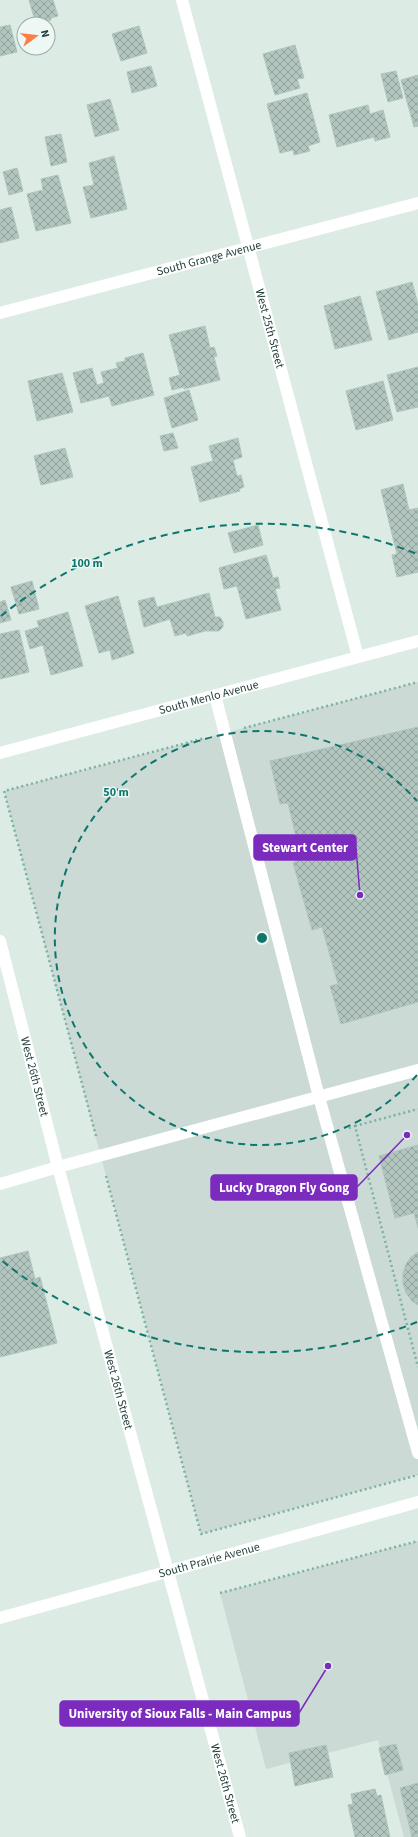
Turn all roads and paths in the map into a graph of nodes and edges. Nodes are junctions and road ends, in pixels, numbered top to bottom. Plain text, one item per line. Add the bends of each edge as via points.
1 (182, 0) edge
2 (418, 203) edge
3 (248, 249) junction
4 (0, 313) edge
5 (418, 641) edge
6 (358, 657) junction
7 (214, 695) junction
8 (0, 753) edge
9 (0, 941) edge
10 (418, 1070) edge
11 (319, 1097) junction
12 (418, 1109) edge
13 (355, 1126) junction
14 (330, 1134) junction
15 (58, 1167) junction
16 (0, 1184) edge
17 (418, 1367) edge
18 (418, 1453) edge
19 (418, 1475) edge
20 (418, 1502) edge
21 (202, 1534) dead end
22 (418, 1541) edge
23 (168, 1572) junction
24 (220, 1593) dead end
25 (0, 1618) edge
26 (240, 1837) edge

1 - 3 street, West 25th Street
2 - 3 street, South Grange Avenue
3 - 4 street, South Grange Avenue
3 - 6 street, West 25th Street
5 - 6 street, South Menlo Avenue
6 - 7 street, South Menlo Avenue
7 - 8 street, South Menlo Avenue
7 - 11 street
9 - 15 street, West 26th Street
10 - 11 street
11 - 14 street
11 - 15 street
12 - 13 path
13 - 14 path
13 - 17 path
14 - 18 street
15 - 16 street
15 - 23 street, West 26th Street
19 - 21 path
20 - 23 street, South Prairie Avenue
22 - 24 path
23 - 25 street, South Prairie Avenue
23 - 26 street, West 26th Street

